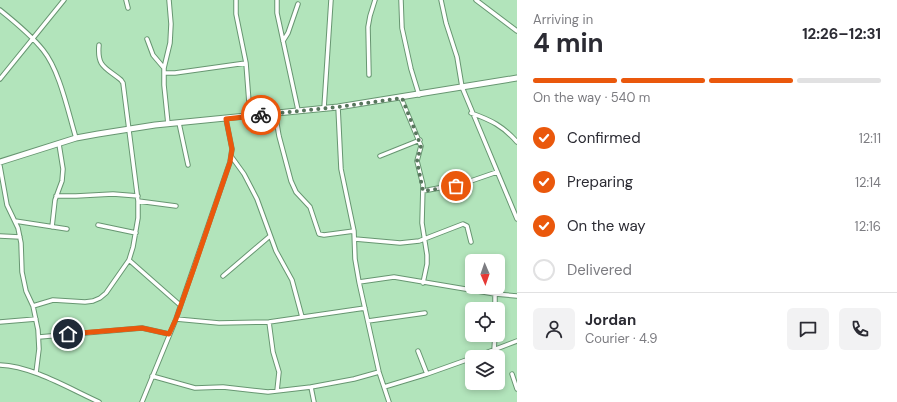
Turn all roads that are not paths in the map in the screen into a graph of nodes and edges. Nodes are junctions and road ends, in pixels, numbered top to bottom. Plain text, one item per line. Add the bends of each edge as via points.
1 (64, 0) edge
2 (126, 0) edge
3 (169, 0) edge
4 (236, 0) edge
5 (278, 0) edge
6 (331, 0) edge
7 (375, 0) edge
8 (401, 0) edge
9 (441, 0) edge
10 (476, 0) edge
11 (298, 4) dead end
12 (128, 8) dead end
13 (0, 10) edge
14 (517, 31) edge
15 (32, 38) junction
16 (147, 39) dead end
17 (283, 41) junction
18 (99, 45) dead end
19 (246, 63) junction
20 (164, 68) junction
21 (164, 73) junction
22 (369, 76) dead end
23 (517, 78) edge
24 (0, 79) edge
25 (462, 87) junction
26 (419, 95) junction
27 (402, 98) junction
28 (338, 107) junction
29 (324, 108) junction
30 (298, 110) junction
31 (275, 113) junction
32 (471, 113) junction
33 (250, 116) junction
34 (226, 119) junction
35 (178, 123) junction
36 (168, 124) junction
37 (129, 129) junction
38 (76, 138) junction
39 (420, 140) junction
40 (517, 142) edge
41 (59, 144) junction
42 (232, 156) junction
43 (380, 156) dead end
44 (0, 162) edge
45 (188, 165) dead end
46 (0, 166) edge
47 (497, 172) junction
48 (423, 191) junction
49 (56, 196) junction
50 (138, 198) junction
51 (176, 206) dead end
52 (517, 219) edge
53 (15, 221) junction
54 (98, 225) dead end
55 (52, 227) junction
56 (67, 229) dead end
57 (354, 231) junction
58 (136, 233) junction
59 (0, 236) edge
60 (270, 236) junction
61 (20, 237) junction
62 (355, 239) junction
63 (425, 239) junction
64 (471, 242) dead end
65 (129, 260) junction
66 (223, 276) dead end
67 (359, 282) junction
68 (423, 283) junction
69 (465, 289) edge
70 (495, 294) joint
71 (517, 296) edge
72 (495, 302) edge
73 (180, 305) junction
74 (33, 306) junction
75 (365, 308) junction
76 (425, 313) dead end
77 (302, 317) junction
78 (36, 319) junction
79 (176, 319) junction
80 (368, 320) junction
81 (0, 322) edge
82 (269, 322) junction
83 (169, 334) junction
84 (39, 337) junction
85 (517, 341) edge
86 (495, 342) edge
87 (494, 350) joint
88 (418, 351) dead end
89 (465, 361) edge
90 (0, 365) edge
91 (379, 372) junction
92 (36, 373) junction
93 (427, 374) junction
94 (512, 374) dead end
95 (152, 376) junction
96 (310, 387) junction
97 (384, 387) junction
98 (517, 389) edge
99 (277, 391) junction
100 (99, 402) edge
101 (142, 402) edge
102 (314, 402) edge
103 (389, 402) edge

1 - 15 street
2 - 12 street
3 - 20 street via 171,30
4 - 19 street via 237,20
5 - 17 street via 277,13
6 - 29 street
7 - 22 street via 368,27
8 - 26 street via 402,28
9 - 25 street via 457,57
10 - 14 street
11 - 17 street
13 - 15 street
15 - 24 street
15 - 38 street via 52,64
16 - 20 street via 153,55
17 - 30 street
18 - 37 street via 98,56 101,64 123,83
19 - 21 street
19 - 33 street
20 - 21 street
21 - 36 street
23 - 25 street
25 - 26 street
25 - 32 street
26 - 27 street
27 - 28 street
27 - 39 street
28 - 29 street
28 - 57 street via 341,169
29 - 30 street
30 - 31 street
31 - 33 street
31 - 57 street via 291,180 296,192 310,207 319,234
32 - 40 street via 502,127
32 - 47 street
33 - 34 street
34 - 35 street
34 - 42 street
35 - 36 street
35 - 45 street
36 - 37 street
37 - 38 street
37 - 50 street
38 - 41 street
39 - 43 street
39 - 48 street via 421,148 417,161
41 - 44 street
41 - 49 street via 63,169 62,181
42 - 60 street via 242,169 257,200
42 - 73 street
46 - 53 street via 7,205
47 - 48 street via 466,183
47 - 52 street
48 - 63 street via 422,216
49 - 50 street via 113,194
49 - 55 street
50 - 51 street
50 - 58 street
53 - 55 street
53 - 61 street
54 - 58 street
55 - 56 street
57 - 62 street
58 - 65 street
59 - 61 street
60 - 66 street
60 - 77 street via 292,280
61 - 74 street via 25,288
62 - 63 street via 400,243
62 - 67 street
63 - 64 street via 463,224 467,226
63 - 68 street via 428,255
65 - 73 street
65 - 74 street via 106,292 93,301 53,300
67 - 68 street via 394,277
67 - 75 street
68 - 69 street
70 - 71 street
70 - 72 street
73 - 79 street
74 - 78 street
75 - 77 street
75 - 80 street
76 - 80 street
77 - 82 street
78 - 81 street
78 - 84 street
79 - 82 street via 219,323
79 - 83 street
80 - 91 street
82 - 99 street via 278,372
83 - 84 street via 142,328
83 - 95 street
84 - 92 street
85 - 87 street
86 - 87 street
88 - 93 street
89 - 93 street
90 - 92 street
91 - 96 street
91 - 97 street
92 - 100 street
93 - 97 street
94 - 98 street
95 - 99 street via 195,388 223,387
95 - 101 street
96 - 99 street
96 - 102 street
97 - 103 street

